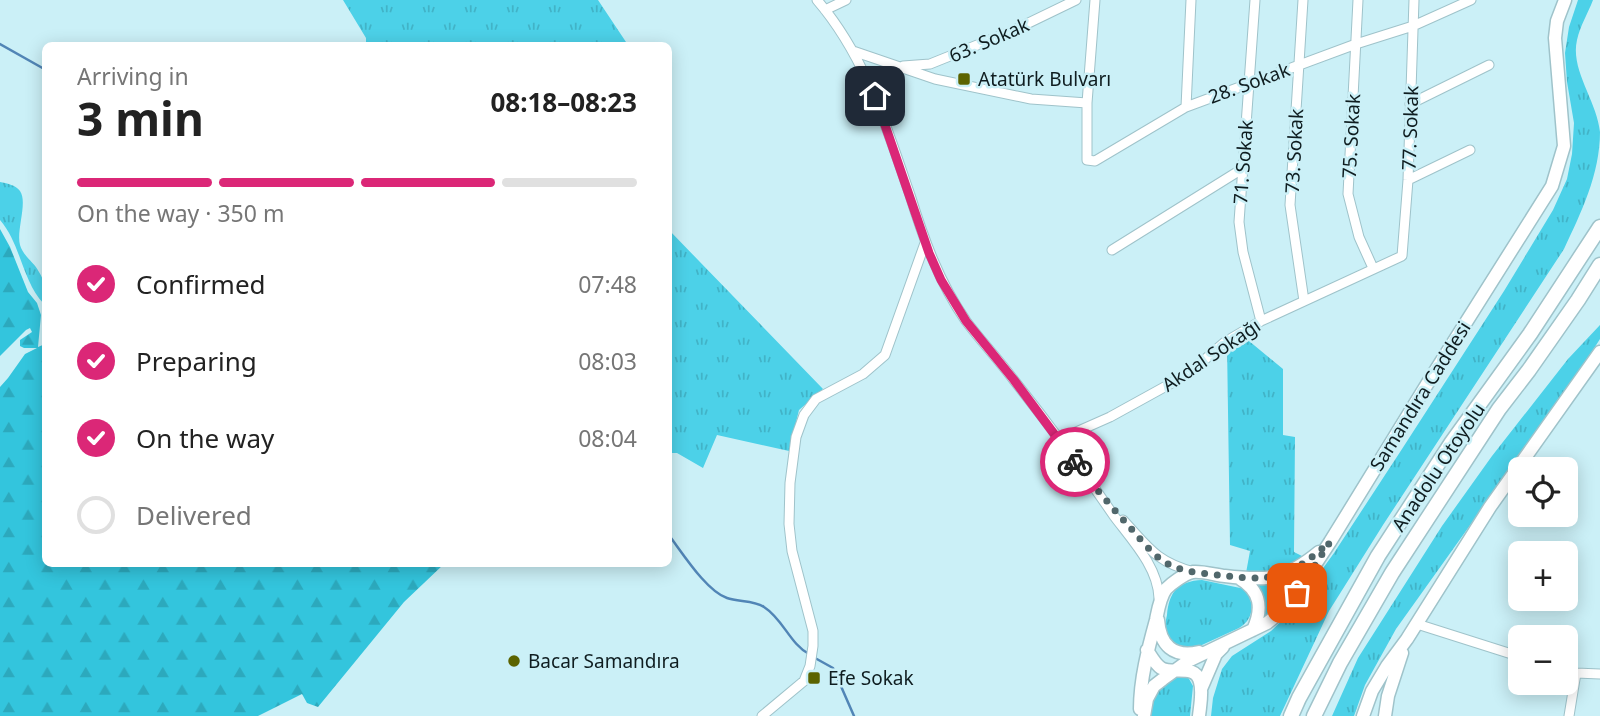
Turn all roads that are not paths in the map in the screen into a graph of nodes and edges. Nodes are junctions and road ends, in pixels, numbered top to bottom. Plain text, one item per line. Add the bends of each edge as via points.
1 (817, 0) edge
2 (846, 0) edge
3 (1076, 0) edge
4 (1095, 0) edge
5 (1191, 0) edge
6 (1255, 0) edge
7 (1303, 0) edge
8 (1358, 0) edge
9 (1415, 0) edge
10 (1471, 0) edge
11 (1565, 0) edge
12 (825, 10) junction
13 (1413, 26) junction
14 (1356, 44) junction
15 (853, 51) junction
16 (1299, 65) junction
17 (1489, 65) dead end
18 (898, 66) junction
19 (1249, 83) junction
20 (1087, 103) junction
21 (1410, 104) junction
22 (1186, 107) junction
23 (1470, 150) dead end
24 (1242, 169) junction
25 (1408, 180) junction
26 (1600, 227) edge
27 (925, 243) junction
28 (1112, 250) dead end
29 (1402, 256) joint
30 (1600, 265) edge
31 (1373, 268) junction
32 (1304, 301) junction
33 (1261, 321) junction
34 (1600, 352) edge
35 (1058, 440) junction
36 (1092, 484) junction
37 (1330, 542) junction
38 (1194, 572) junction
39 (1239, 578) junction
40 (1157, 614) junction
41 (1417, 624) junction
42 (1253, 631) junction
43 (1407, 639) junction
44 (1230, 641) junction
45 (1147, 650) junction
46 (1210, 651) junction
47 (1508, 653) edge
48 (1175, 670) junction
49 (1578, 672) edge
50 (1600, 674) edge
51 (1200, 690) junction
52 (1570, 695) edge
53 (762, 716) edge
54 (1142, 716) edge
55 (1199, 716) edge
56 (1290, 716) edge
57 (1314, 716) edge
58 (1363, 716) edge
59 (1385, 716) edge
60 (1569, 716) edge

1 - 12 street
2 - 12 street
3 - 18 street, 63. Sokak via 930,64
4 - 20 street
5 - 22 street
6 - 19 street, 71. Sokak
7 - 16 street, 73. Sokak
8 - 14 street, 75. Sokak
9 - 13 street, 77. Sokak
10 - 13 street, 28. Sokak
11 - 37 main road, Samandıra Caddesi via 1555,38 1564,146 1552,186
12 - 15 street
13 - 14 street, 28. Sokak
13 - 21 street, 77. Sokak
14 - 16 street, 28. Sokak
14 - 31 street, 75. Sokak via 1348,194
15 - 18 street
15 - 27 street via 875,96
16 - 19 street, 28. Sokak
16 - 32 street, 73. Sokak via 1290,205
17 - 21 street
18 - 20 street via 935,79 1031,99
19 - 22 street, 28. Sokak
19 - 24 street, 71. Sokak
20 - 22 street, 28. Sokak via 1087,160 1095,161
21 - 25 street, 77. Sokak
23 - 25 street
24 - 28 street
24 - 33 street, 71. Sokak via 1238,222
25 - 29 street, 77. Sokak
26 - 56 highway, Anadolu Otoyolu via 1378,556
27 - 35 street via 966,321
27 - 53 street via 885,355 863,374 816,399 796,437 789,524 813,631 811,662 804,681
29 - 31 street, Akdal Sokağı
30 - 57 highway, Anadolu Otoyolu via 1392,573
31 - 32 street, Akdal Sokağı
32 - 33 street, Akdal Sokağı
33 - 35 street, Akdal Sokağı via 1225,342 1188,374
34 - 41 main road via 1490,507
35 - 36 street
36 - 38 street via 1157,556
36 - 40 street via 1149,564 1159,586
37 - 39 main road via 1302,566 1278,577
37 - 42 main road, Samandıra Caddesi via 1287,607
38 - 39 main road
38 - 40 main road via 1166,589
39 - 42 main road via 1250,584 1256,595 1259,611
40 - 45 main road
40 - 46 main road via 1162,639 1170,649 1191,654
41 - 43 main road
41 - 47 street
42 - 44 main road, Samandıra Caddesi
43 - 58 main road via 1380,677
43 - 59 main road
44 - 46 main road, Samandıra Caddesi
44 - 51 main road via 1216,654
45 - 48 main road via 1161,668
45 - 54 main road
46 - 48 main road, Samandıra Caddesi
48 - 51 main road via 1197,675
48 - 54 main road, Samandıra Caddesi via 1154,687
49 - 50 street
51 - 55 main road
52 - 60 street

